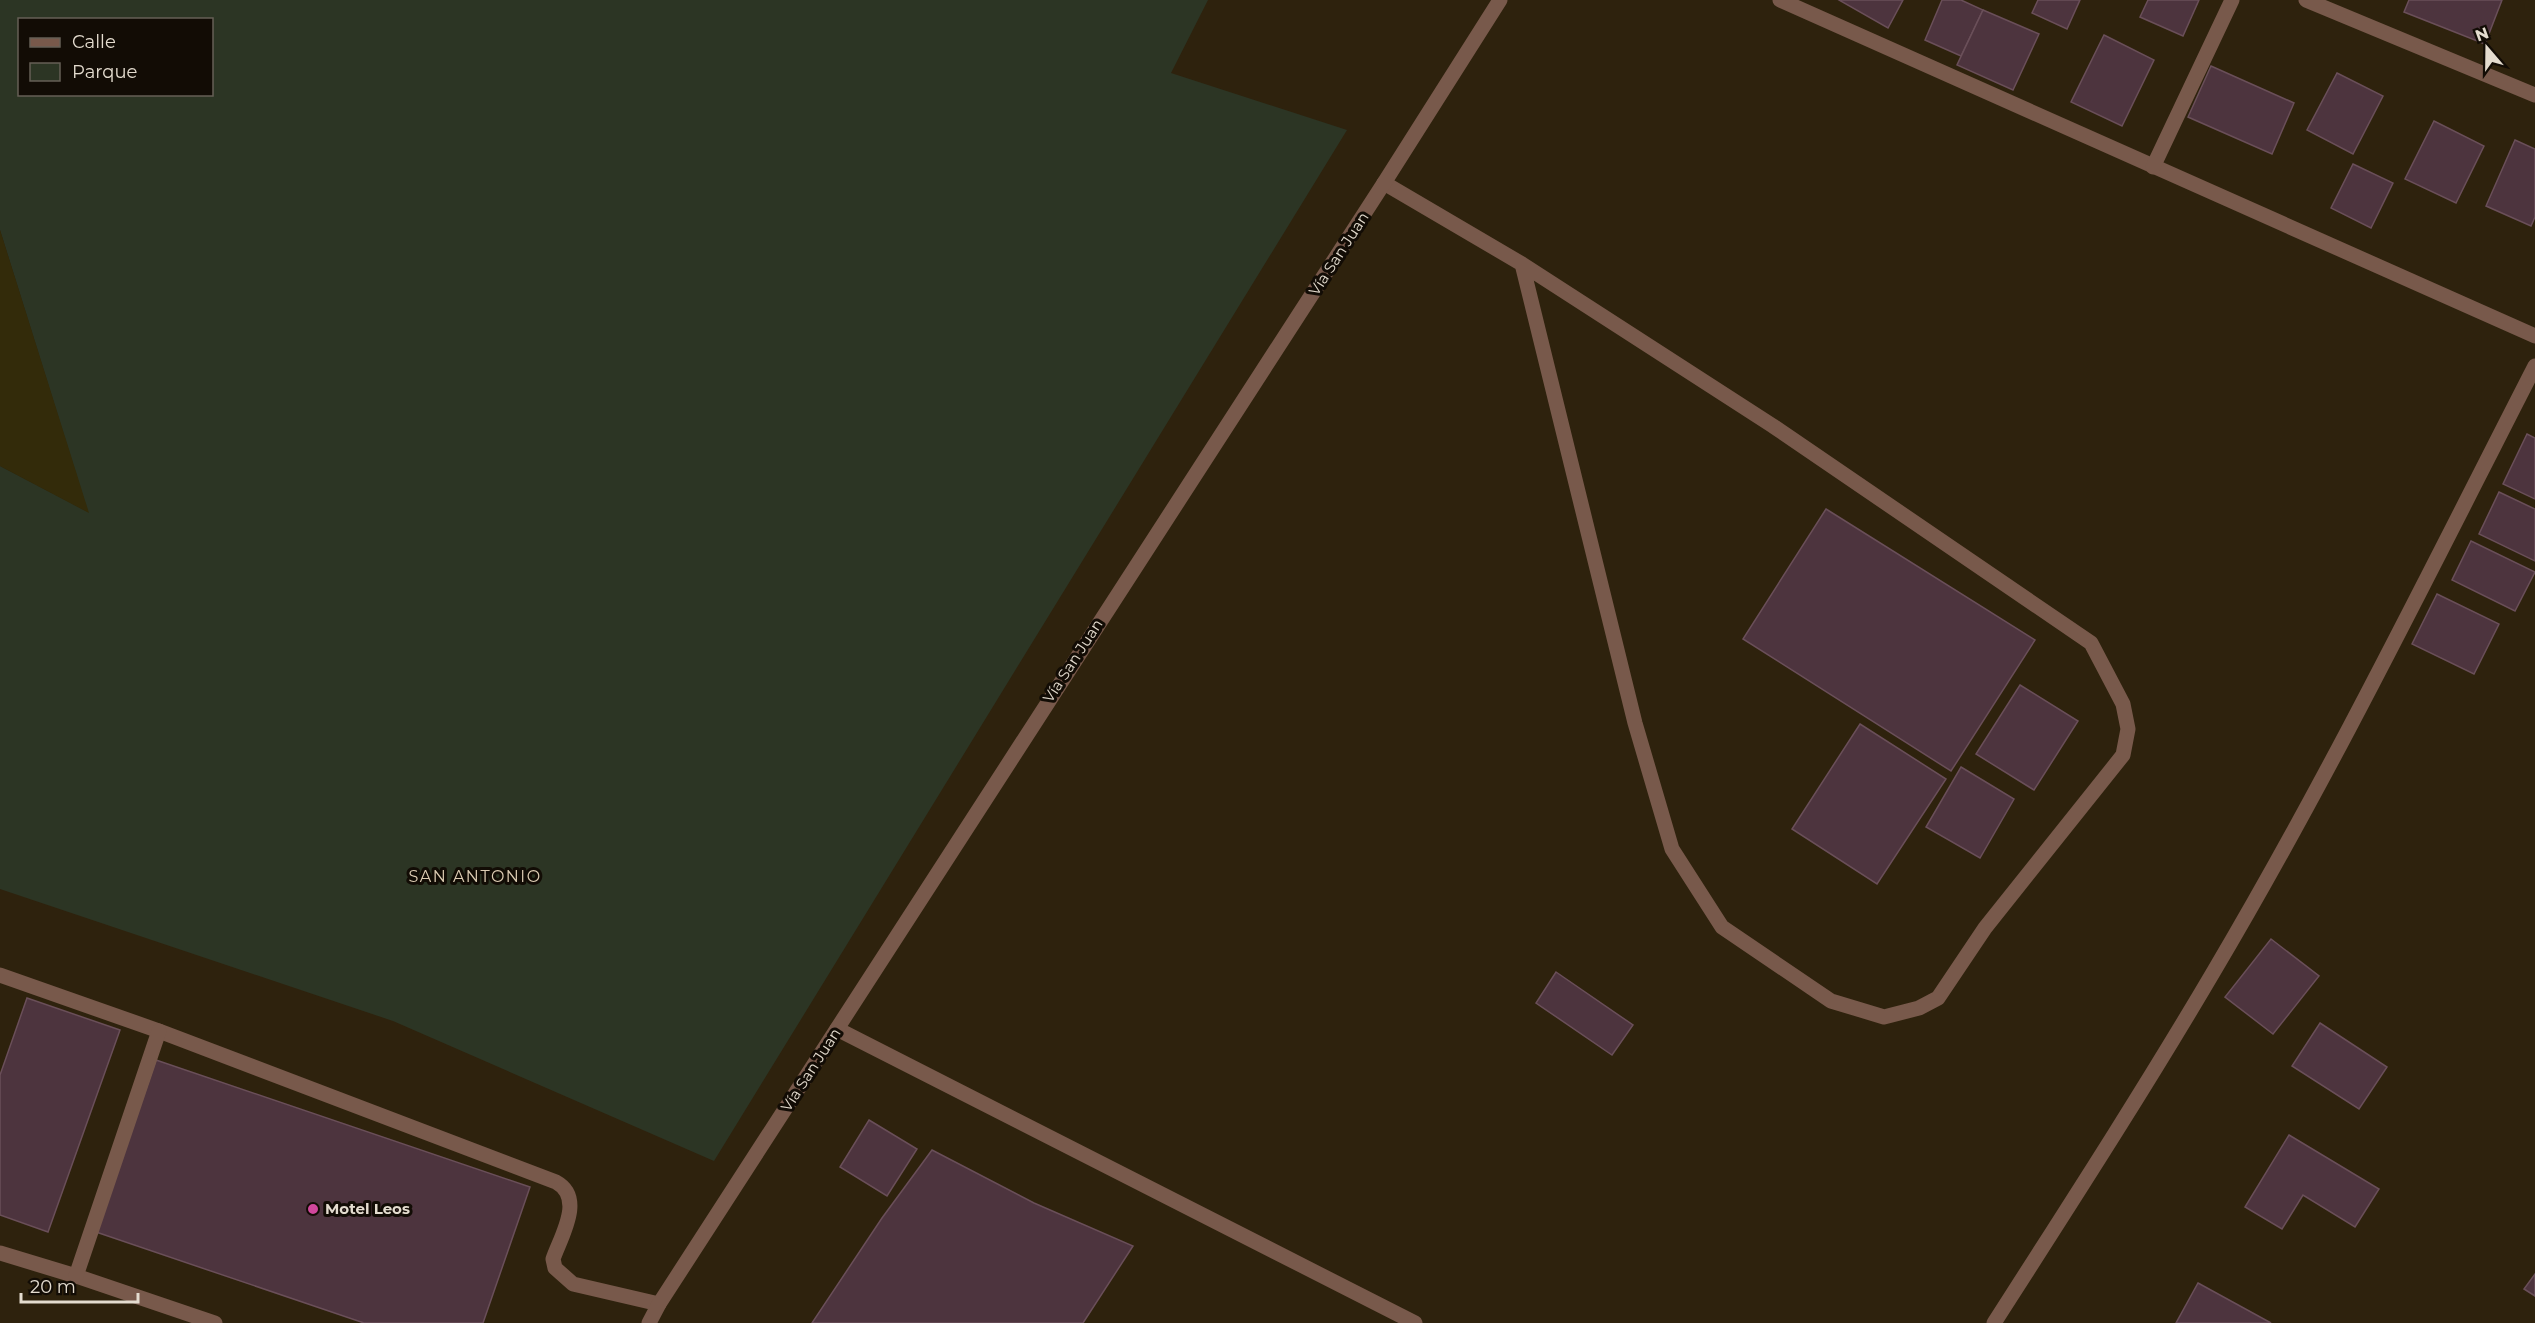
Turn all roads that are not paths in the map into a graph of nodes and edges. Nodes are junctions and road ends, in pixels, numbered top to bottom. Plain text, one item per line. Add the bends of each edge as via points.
1 (1500, 0) edge
2 (1780, 0) edge
3 (2232, 0) edge
4 (2306, 0) edge
5 (2535, 95) edge
6 (2152, 167) junction
7 (1384, 183) junction
8 (1522, 264) junction
9 (2535, 336) edge
10 (2535, 366) edge
11 (0, 975) edge
12 (837, 1029) junction
13 (159, 1031) junction
14 (0, 1253) edge
15 (76, 1276) junction
16 (659, 1304) junction
17 (215, 1323) edge
18 (649, 1323) edge
19 (1415, 1323) edge
20 (1994, 1323) edge

1 - 7 street, Vía San Juan
2 - 6 street
3 - 6 street
4 - 5 street
6 - 9 street
7 - 8 street
7 - 12 street, Vía San Juan
8 - 8 street via 1635,723 1672,849 1722,927 1831,1001 1884,1017 1920,1008 1938,998 1985,928 2123,755 2128,729 2123,704 2091,643 1773,426
10 - 20 street via 2351,727 2220,960
11 - 13 street
12 - 16 street, Vía San Juan
12 - 19 street
13 - 15 street
13 - 16 street via 563,1186 571,1206 553,1259 555,1268 573,1284
14 - 15 street
15 - 17 street
16 - 18 street, Vía San Juan

